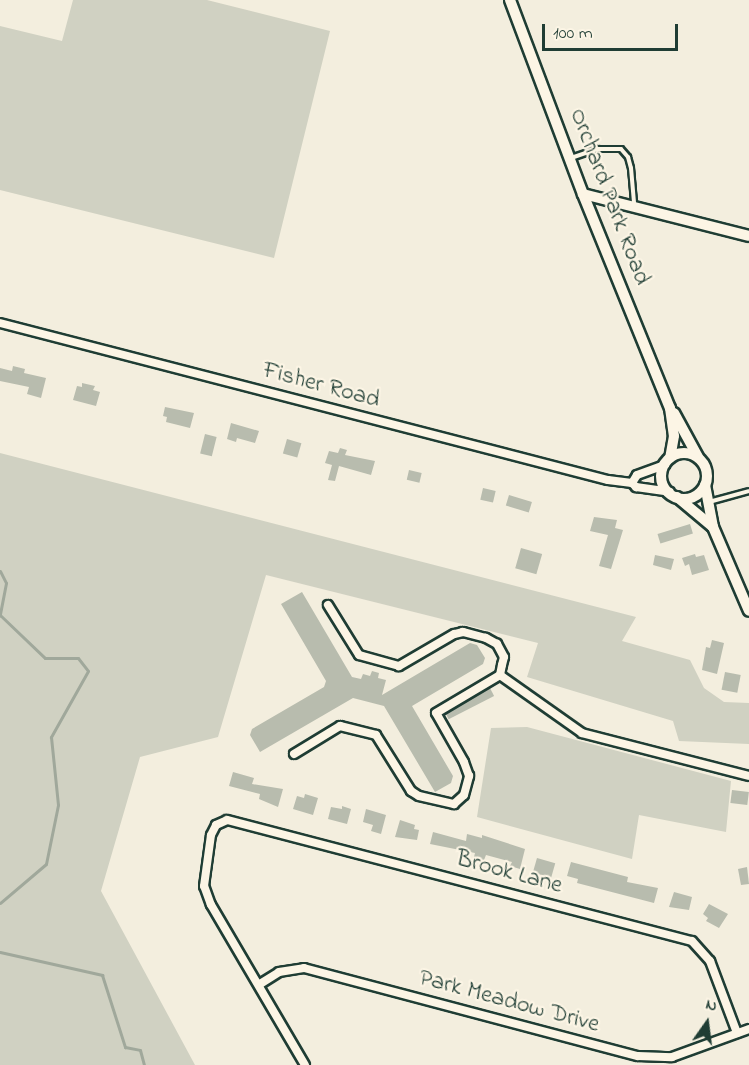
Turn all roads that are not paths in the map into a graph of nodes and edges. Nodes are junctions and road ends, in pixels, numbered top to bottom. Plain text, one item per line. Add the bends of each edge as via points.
1 (510, 0) edge
2 (570, 158) junction
3 (583, 194) junction
4 (634, 207) junction
5 (749, 236) edge
6 (0, 323) edge
7 (670, 408) junction
8 (698, 457) junction
9 (667, 462) junction
10 (632, 483) junction
11 (705, 485) junction
12 (749, 491) edge
13 (673, 494) junction
14 (708, 502) junction
15 (713, 527) junction
16 (328, 605) dead end
17 (749, 611) edge
18 (500, 675) junction
19 (294, 754) dead end
20 (749, 776) edge
21 (260, 984) junction
22 (749, 1029) edge
23 (737, 1033) junction
24 (305, 1065) edge

1 - 2 main road, Orchard Park Road
2 - 3 main road, Orchard Park Road
2 - 4 lane via 597,149 621,149 631,168
3 - 4 main road
3 - 7 main road, Orchard Park Road
4 - 5 main road
6 - 10 street, Fisher Road
7 - 8 main road, Orchard Park Road
7 - 9 main road, Orchard Park Road via 674,436
8 - 9 main road via 685,453
8 - 11 main road via 707,470
9 - 10 street via 637,475
9 - 13 main road via 662,477
10 - 13 street, Fisher Road
11 - 13 main road via 695,496
11 - 14 main road
12 - 14 lane
13 - 15 main road
14 - 15 main road
15 - 17 main road
16 - 18 street via 359,655 399,666 463,632 497,644 504,657
18 - 19 street via 436,713 469,776 464,795 454,804 411,791 376,735 340,726
18 - 20 street via 582,733
21 - 23 street, Park Meadow Drive via 279,972 304,968 638,1056 672,1057
21 - 23 street, Brook Lane via 211,905 204,886 216,825 227,820 692,941 710,962
21 - 24 street
22 - 23 street, Park Meadow Drive

